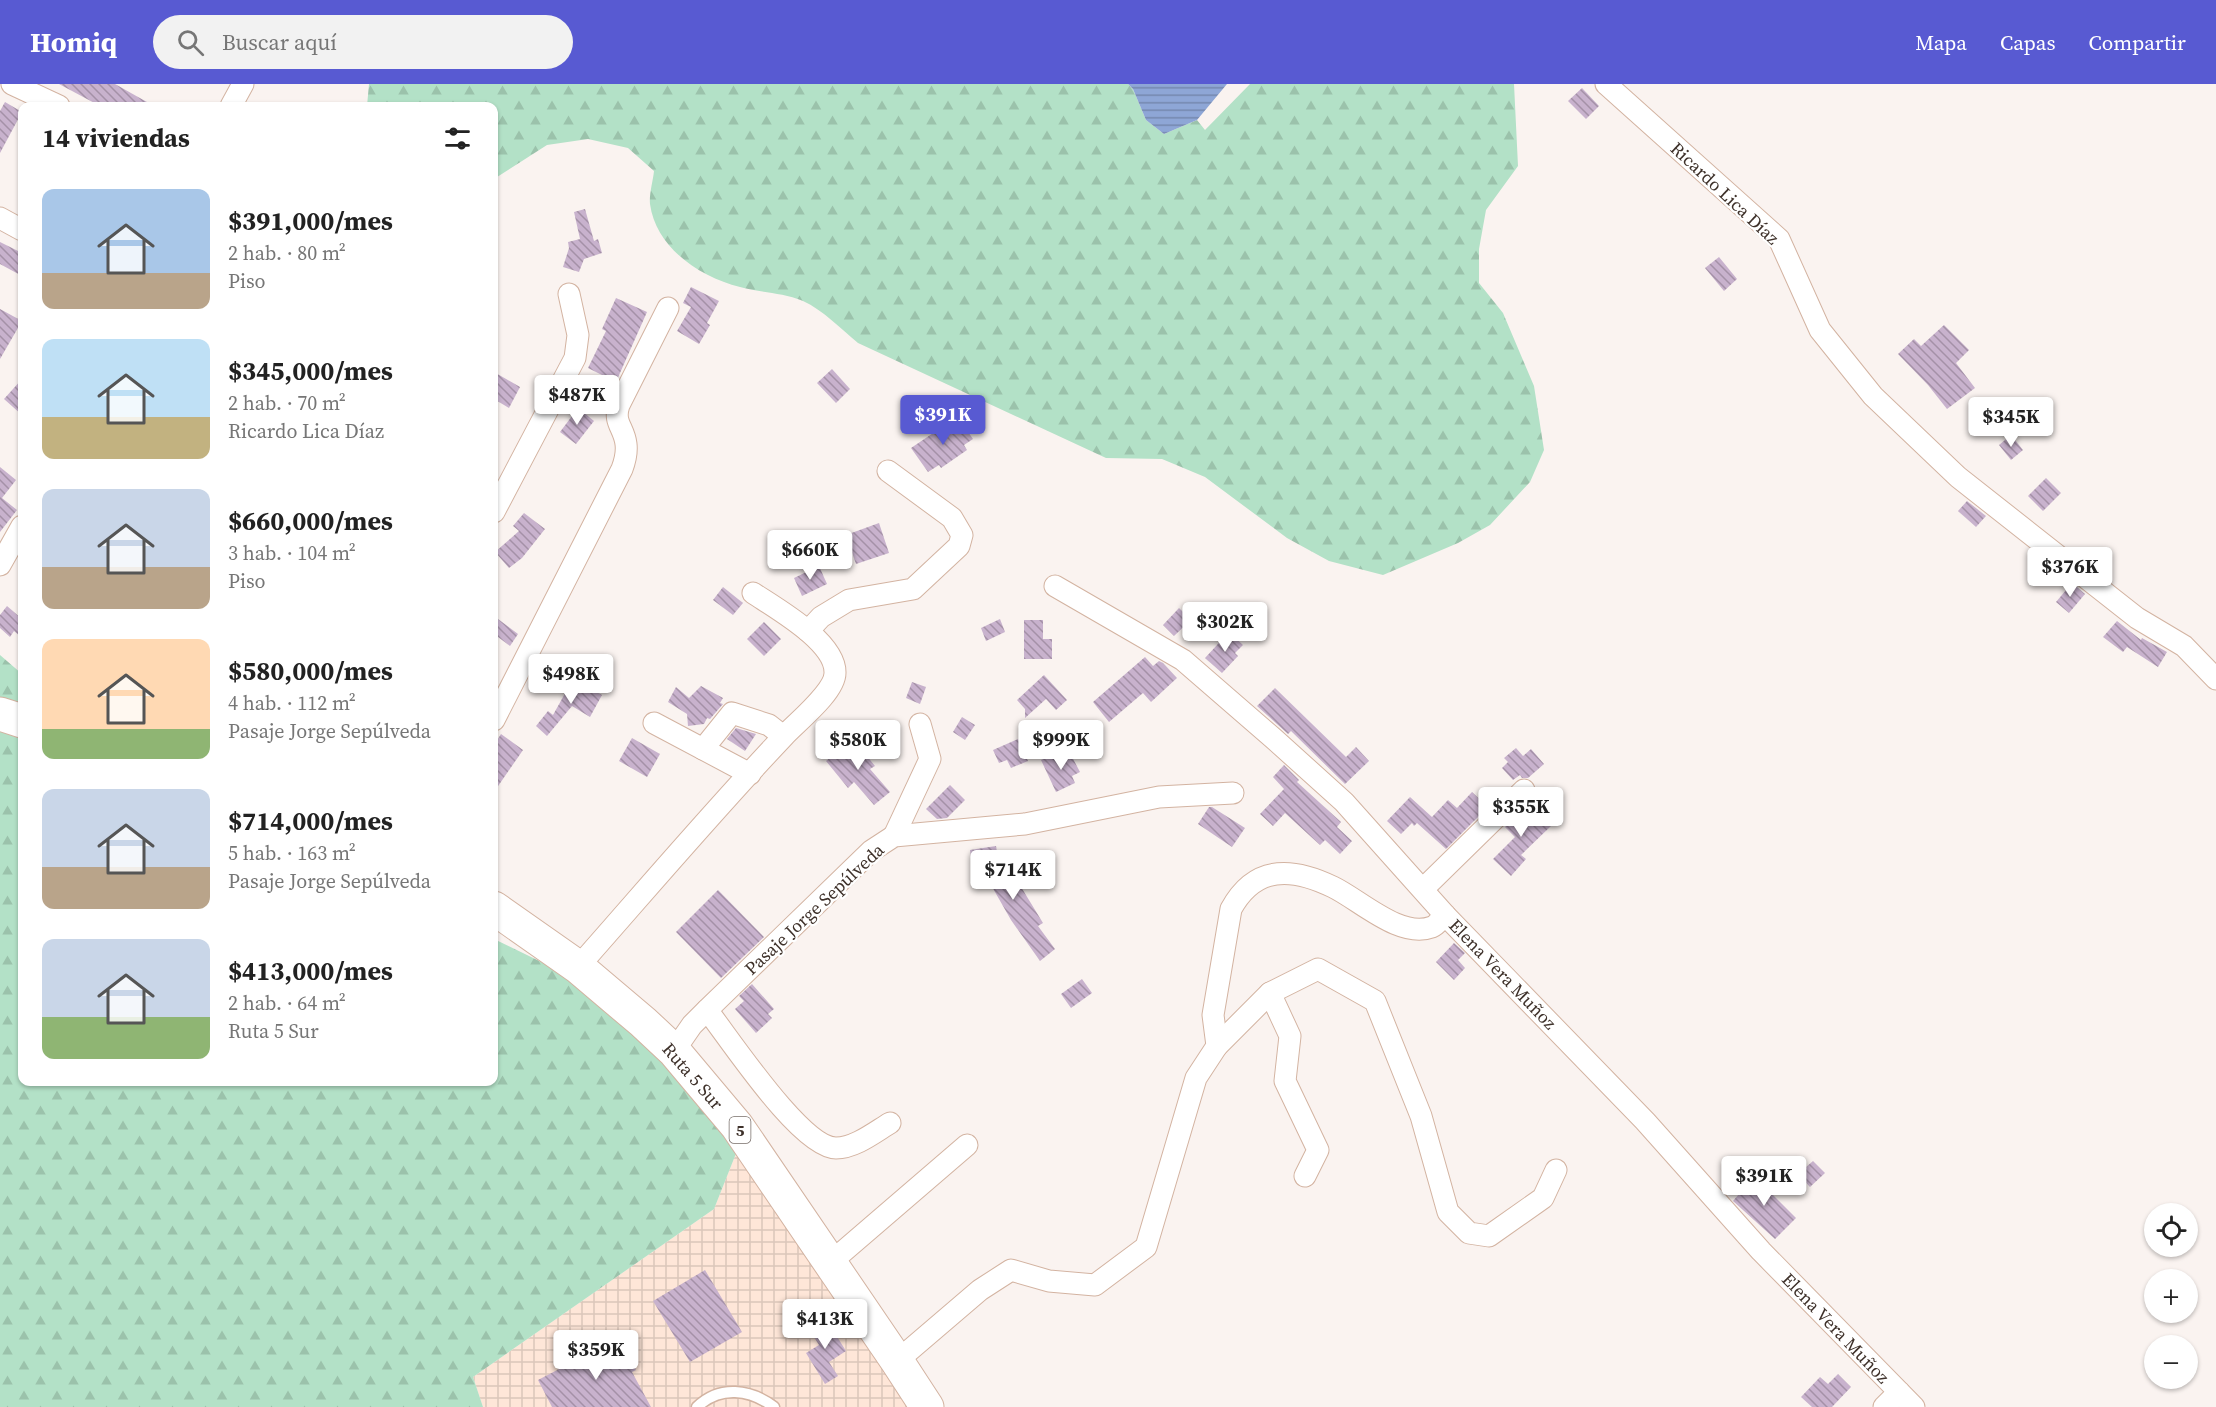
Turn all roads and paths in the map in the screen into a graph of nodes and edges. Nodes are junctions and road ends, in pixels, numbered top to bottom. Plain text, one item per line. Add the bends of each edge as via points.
1 (12, 84) edge
2 (243, 84) edge
3 (1606, 84) edge
4 (50, 102) edge
5 (233, 102) edge
6 (0, 218) edge
7 (18, 228) edge
8 (569, 294) dead end
9 (668, 308) dead end
10 (888, 471) dead end
11 (498, 504) edge
12 (18, 533) edge
13 (0, 565) edge
14 (1054, 586) dead end
15 (753, 593) dead end
16 (808, 631) junction
17 (2216, 679) edge
18 (498, 712) edge
19 (0, 714) edge
20 (18, 720) edge
21 (654, 723) dead end
22 (920, 724) dead end
23 (783, 736) junction
24 (703, 749) junction
25 (750, 774) junction
26 (1524, 790) dead end
27 (1233, 793) dead end
28 (894, 836) junction
29 (1423, 889) junction
30 (498, 911) edge
31 (1445, 915) junction
32 (578, 967) junction
33 (1270, 993) junction
34 (707, 1010) junction
35 (1217, 1046) junction
36 (674, 1051) junction
37 (890, 1123) dead end
38 (967, 1145) dead end
39 (1556, 1170) dead end
40 (1305, 1176) dead end
41 (831, 1262) junction
42 (897, 1360) junction
43 (1891, 1400) edge
44 (922, 1405) edge
45 (697, 1407) edge
46 (774, 1407) edge
47 (1914, 1407) edge

1 - 4 street
2 - 5 street
3 - 17 street, Ricardo Lica Díaz via 1779,239 1820,330 1873,396 1958,477 2137,618 2184,646
6 - 7 street
8 - 11 street via 578,335 575,358
9 - 18 street via 616,414 626,443 622,469
10 - 16 street via 952,518 962,535 959,546 913,589 849,600 821,617
12 - 13 street
14 - 29 street, Elena Vera Muñoz via 1183,660 1344,802
15 - 16 street
16 - 23 street via 831,656 834,678 819,700
19 - 20 highway
21 - 24 street
22 - 28 street via 930,759
23 - 24 street via 769,724 732,713
23 - 25 street
24 - 25 street
25 - 32 street
26 - 29 street
27 - 28 street, Pasaje Jorge Sepúlveda via 1159,797 1025,824
28 - 34 street, Pasaje Jorge Sepúlveda via 871,851
29 - 31 street, Elena Vera Muñoz
30 - 32 highway, Ruta 5 Sur / 5
31 - 35 street via 1434,926 1415,929 1390,922 1332,887 1281,872 1266,875 1249,886 1231,909 1213,1016
31 - 43 street, Elena Vera Muñoz via 1645,1121
32 - 36 highway, Ruta 5 Sur / 5
33 - 35 street
33 - 39 street via 1318,969 1375,1001 1421,1116 1448,1212 1469,1233 1489,1236 1543,1198
33 - 40 street via 1290,1036 1285,1081 1318,1150
34 - 36 street, Pasaje Jorge Sepúlveda
34 - 37 street via 786,1112 824,1146 854,1144
35 - 42 street via 1196,1078 1146,1247 1095,1285 1049,1281 1011,1270 980,1290
36 - 41 highway, Ruta 5 Sur / 5 via 737,1126
38 - 41 street
41 - 42 highway, Ruta 5 Sur / 5
42 - 44 highway, Ruta 5 Sur / 5
43 - 47 street, Elena Vera Muñoz
45 - 46 lane via 702,1401 732,1390 760,1396

